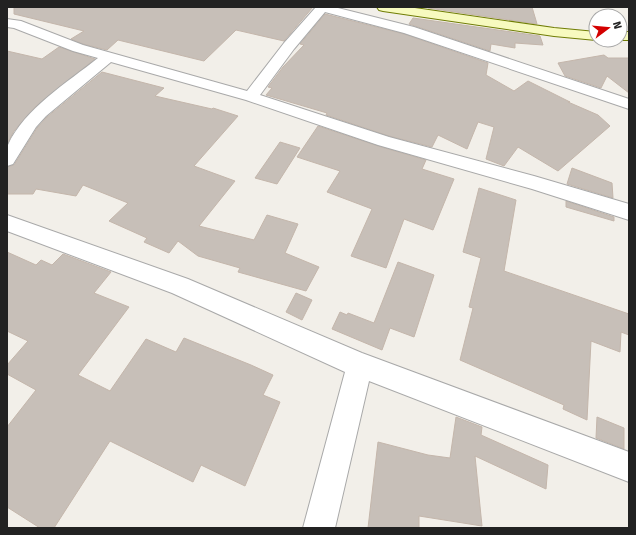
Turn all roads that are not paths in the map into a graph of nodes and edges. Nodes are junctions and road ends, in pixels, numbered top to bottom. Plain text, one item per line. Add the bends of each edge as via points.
1 (323, 7) edge
2 (383, 7) edge
3 (424, 10) edge
4 (7, 23) edge
5 (588, 35) edge
6 (108, 57) junction
7 (251, 97) junction
8 (629, 104) edge
9 (7, 160) edge
10 (629, 212) edge
11 (7, 223) edge
12 (360, 365) junction
13 (629, 467) edge
14 (319, 528) edge

1 - 7 street via 289,46
1 - 8 street via 409,30
2 - 3 main road
3 - 5 main road
4 - 6 street
6 - 7 street
6 - 9 street via 40,112
7 - 10 street via 384,141
11 - 12 street via 180,286
12 - 13 street
12 - 14 street

